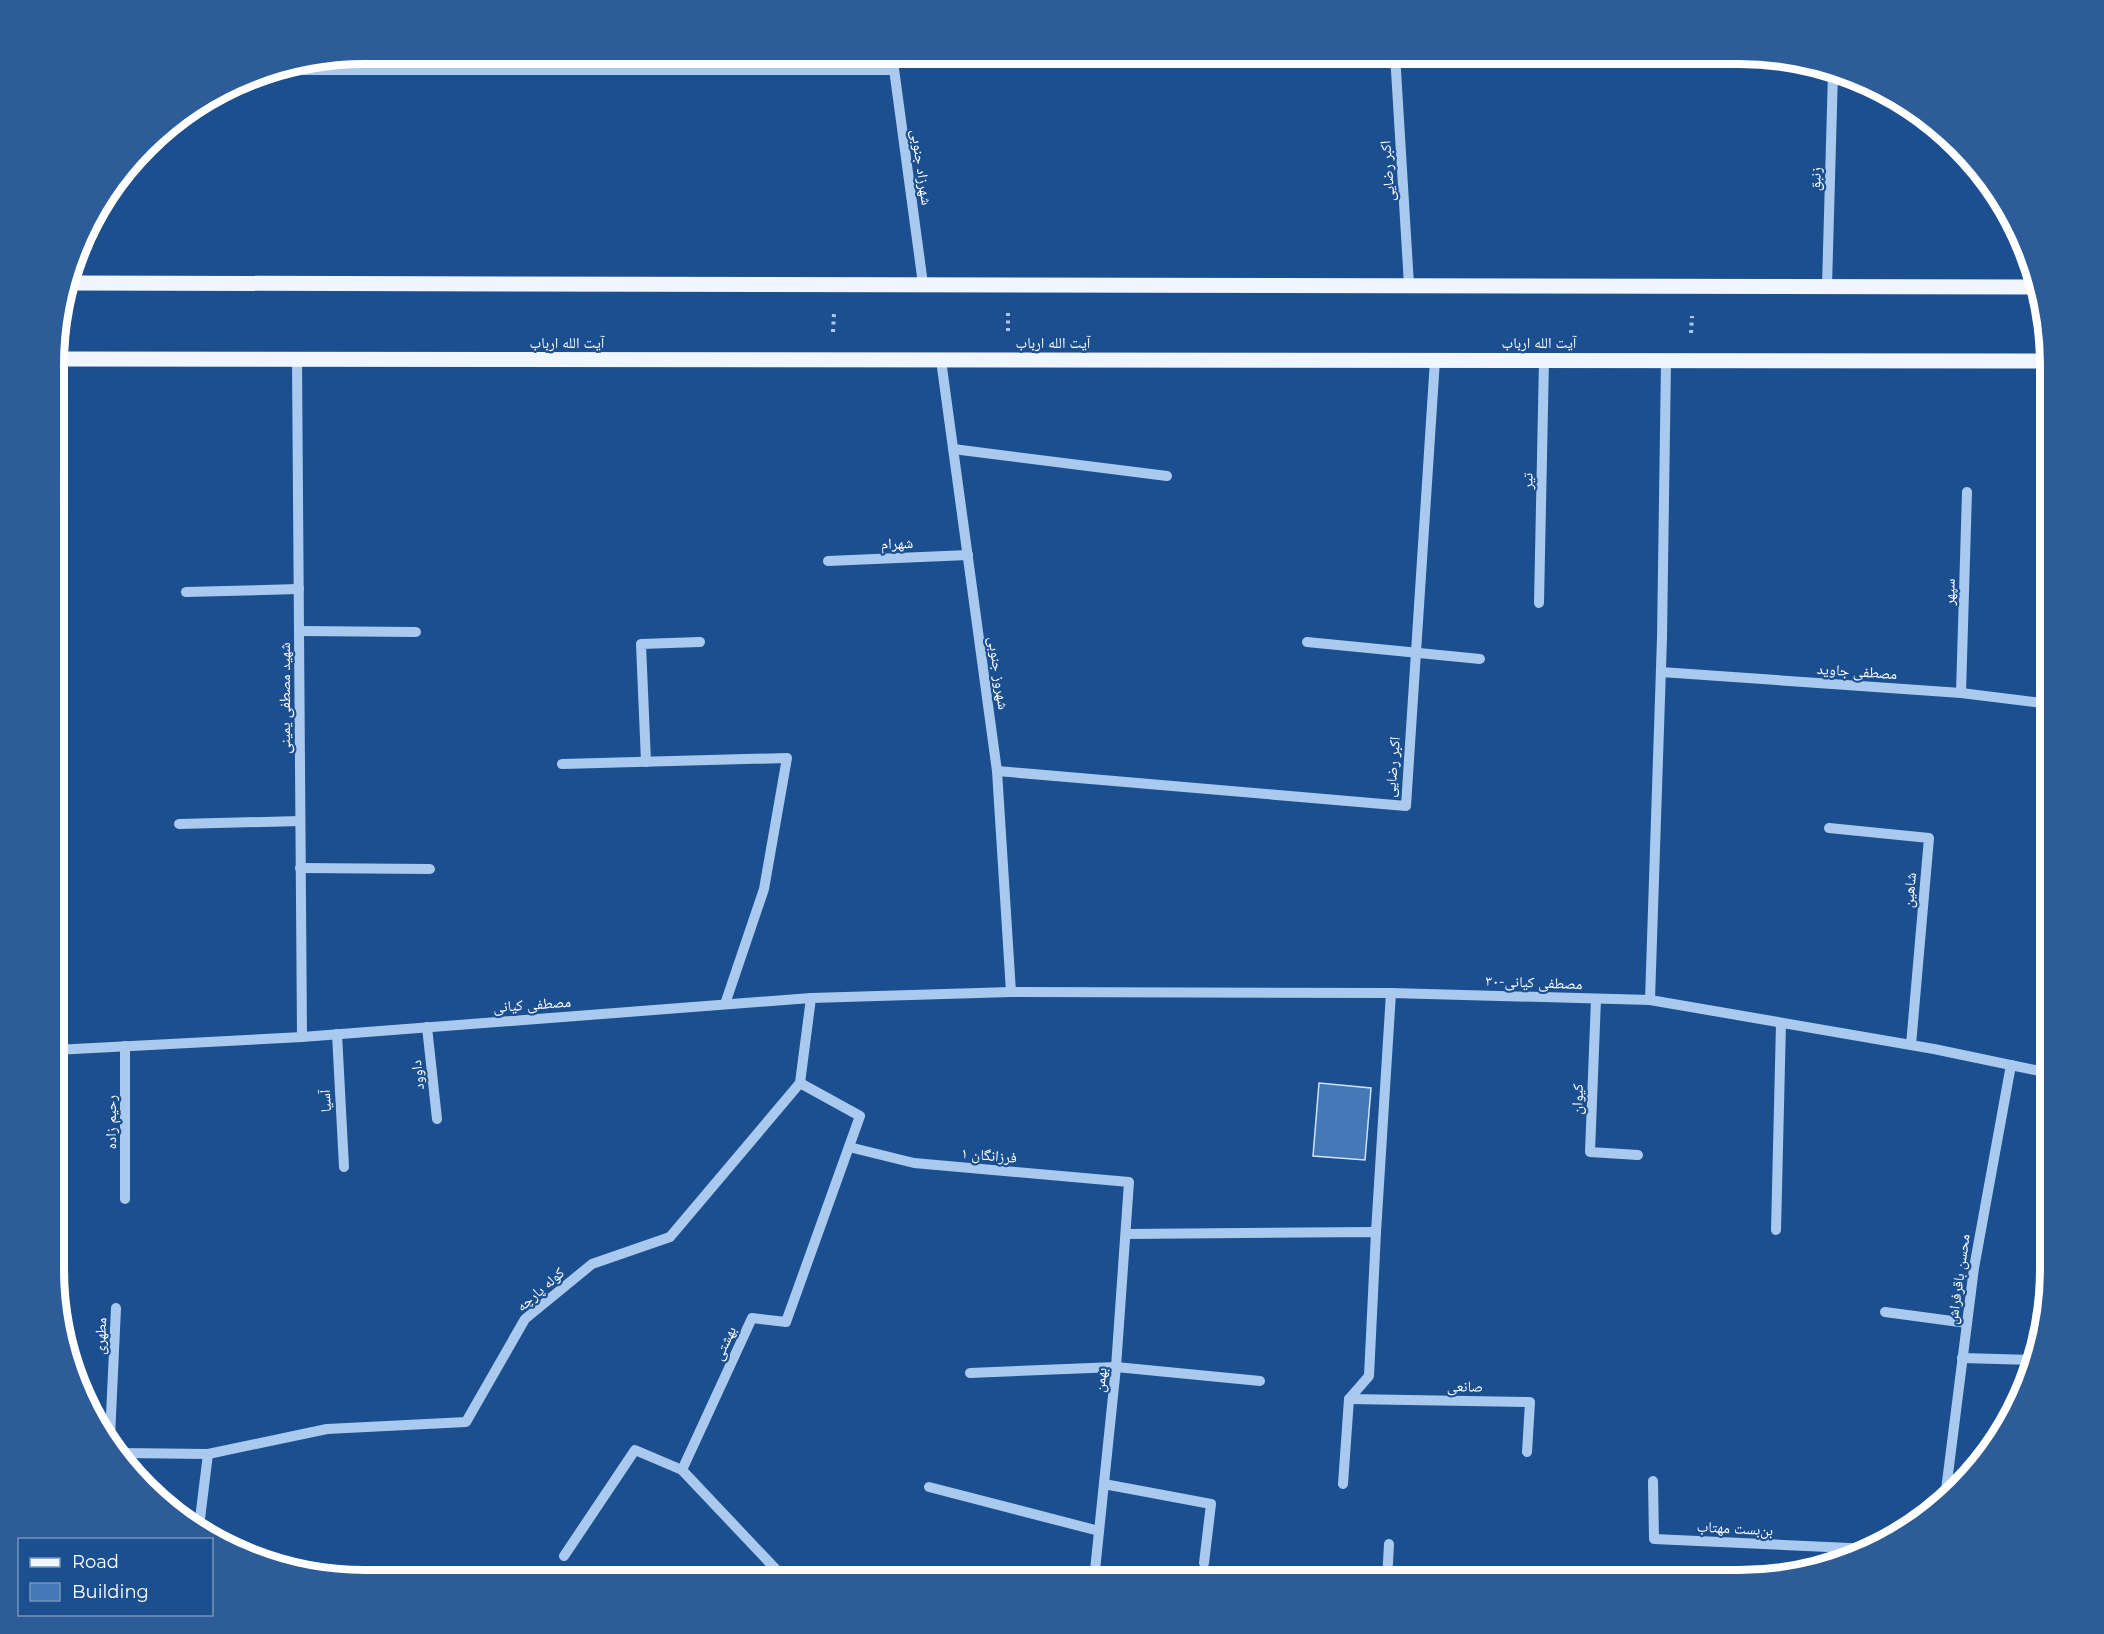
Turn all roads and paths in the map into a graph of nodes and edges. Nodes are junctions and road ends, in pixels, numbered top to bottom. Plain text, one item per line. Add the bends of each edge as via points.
1 (893, 64) edge
2 (1396, 64) edge
3 (307, 70) edge
4 (894, 70) junction
5 (1833, 79) edge
6 (76, 283) edge
7 (835, 284) junction
8 (923, 284) junction
9 (1007, 284) junction
10 (1409, 285) junction
11 (1692, 286) junction
12 (1827, 286) junction
13 (2029, 287) edge
14 (64, 359) edge
15 (297, 360) junction
16 (832, 360) junction
17 (941, 360) junction
18 (1009, 360) junction
19 (1435, 360) junction
20 (1544, 360) junction
21 (1666, 360) junction
22 (1690, 360) junction
23 (2040, 361) edge
24 (953, 449) junction
25 (1167, 476) dead end
26 (1967, 492) dead end
27 (968, 555) junction
28 (828, 561) dead end
29 (298, 589) junction
30 (186, 592) dead end
31 (1539, 603) dead end
32 (299, 631) junction
33 (416, 632) dead end
34 (700, 642) dead end
35 (1308, 642) dead end
36 (1416, 654) junction
37 (1480, 659) dead end
38 (1661, 672) junction
39 (1961, 693) junction
40 (2040, 703) edge
41 (646, 762) junction
42 (562, 764) dead end
43 (997, 771) junction
44 (300, 821) junction
45 (179, 824) dead end
46 (1828, 828) dead end
47 (300, 868) junction
48 (430, 869) dead end
49 (1011, 992) junction
50 (1391, 993) junction
51 (811, 998) junction
52 (1596, 999) junction
53 (1650, 1000) junction
54 (725, 1004) junction
55 (1781, 1023) junction
56 (427, 1027) junction
57 (337, 1034) junction
58 (302, 1037) junction
59 (1911, 1045) junction
60 (125, 1046) junction
61 (64, 1049) edge
62 (2011, 1065) junction
63 (2040, 1071) edge
64 (800, 1083) junction
65 (437, 1119) dead end
66 (849, 1148) junction
67 (1638, 1155) dead end
68 (344, 1167) dead end
69 (1129, 1182) joint
70 (125, 1199) dead end
71 (1776, 1230) dead end
72 (1376, 1232) junction
73 (1126, 1234) junction
74 (116, 1308) dead end
75 (1885, 1312) dead end
76 (1966, 1323) junction
77 (1962, 1358) junction
78 (2025, 1360) edge
79 (1116, 1367) junction
80 (970, 1373) dead end
81 (1260, 1381) dead end
82 (1349, 1400) junction
83 (110, 1428) edge
84 (1527, 1452) dead end
85 (128, 1453) edge
86 (208, 1454) junction
87 (682, 1470) junction
88 (1653, 1481) dead end
89 (1104, 1484) junction
90 (1343, 1484) dead end
91 (1947, 1485) edge
92 (929, 1487) dead end
93 (200, 1520) edge
94 (1099, 1531) junction
95 (1389, 1544) dead end
96 (1851, 1548) edge
97 (564, 1556) dead end
98 (1204, 1563) dead end
99 (777, 1570) edge
100 (1095, 1570) edge
101 (1388, 1570) edge

1 - 4 street, شهرزاد جنوبی
2 - 10 street, اکبر رضایی
3 - 4 street
4 - 8 street, شهرزاد جنوبی
5 - 12 street, زنبق
6 - 7 main road
7 - 8 main road
7 - 16 path
8 - 9 main road
9 - 10 main road
9 - 18 path
10 - 11 main road
11 - 12 main road
11 - 22 path
12 - 13 main road
14 - 15 main road, آیت الله ارباب
15 - 16 main road, آیت الله ارباب
15 - 29 street, شهید مصطفی یمینی
16 - 17 main road, آیت الله ارباب
17 - 18 main road, آیت الله ارباب
17 - 24 street, شهروز جنوبی
18 - 19 main road, آیت الله ارباب
19 - 20 main road, آیت الله ارباب
19 - 36 street, اکبر رضایی
20 - 21 main road, آیت الله ارباب
20 - 31 street, تیر
21 - 22 main road, آیت الله ارباب
21 - 38 street
22 - 23 main road, آیت الله ارباب
24 - 25 street
24 - 27 street, شهروز جنوبی
26 - 39 street, سپهر
27 - 28 street, شهرام
27 - 43 street, شهروز جنوبی
29 - 30 street
29 - 32 street, شهید مصطفی یمینی
32 - 33 street
32 - 44 street, شهید مصطفی یمینی
34 - 41 street via 641,644
35 - 36 street
36 - 37 street
36 - 43 street, اکبر رضایی via 1406,806
38 - 39 street, مصطفی جاوید
38 - 53 street
39 - 40 street, مصطفی جاوید
41 - 42 street
41 - 54 street via 787,758 764,889
43 - 49 street, شهروز جنوبی
44 - 45 street
44 - 47 street, شهید مصطفی یمینی
46 - 59 street, شاهین via 1929,838
47 - 48 street
47 - 58 street, شهید مصطفی یمینی
49 - 50 street, ۳۰-مصطفی کیانی
49 - 51 street, مصطفی کیانی
50 - 52 street, ۳۰-مصطفی کیانی
50 - 72 street
51 - 54 street, مصطفی کیانی
51 - 64 street
52 - 53 street, ۳۰-مصطفی کیانی
52 - 67 street, کیوان via 1590,1152
53 - 55 street, ۳۰-مصطفی کیانی
54 - 56 street, مصطفی کیانی
55 - 59 street, ۳۰-مصطفی کیانی
55 - 71 street
56 - 57 street, مصطفی کیانی
56 - 65 street, داوود
57 - 58 street, مصطفی کیانی
57 - 68 street, آسیا
58 - 60 street, مصطفی کیانی
59 - 62 street, ۳۰-مصطفی کیانی
60 - 61 street, مصطفی کیانی
60 - 70 street, رحیم زاده
62 - 63 street, ۳۰-مصطفی کیانی
62 - 76 street, محسن باقرفراش
64 - 66 street, بهشتی via 860,1116
64 - 86 street, کوله پارچه via 670,1237 592,1264 525,1319 466,1422 327,1430
66 - 69 street, فرزانگان ۱ via 914,1163
66 - 87 street, بهشتی via 786,1322 752,1318
69 - 73 street, بهمن
72 - 73 street
72 - 82 street via 1369,1376
73 - 79 street, بهمن
74 - 83 street, مطهری
75 - 76 street
76 - 77 street, محسن باقرفراش
77 - 78 street
77 - 91 street, محسن باقرفراش
79 - 80 street
79 - 81 street
79 - 89 street, بهمن
82 - 84 street, صانعی via 1530,1402
82 - 90 street
85 - 86 street, کوله پارچه
86 - 93 street
87 - 97 street via 635,1450
87 - 99 street
88 - 96 street, بن‌بست مهتاب via 1654,1539
89 - 94 street, بهمن
89 - 98 street via 1211,1504
92 - 94 street
94 - 100 street, بهمن
95 - 101 street

